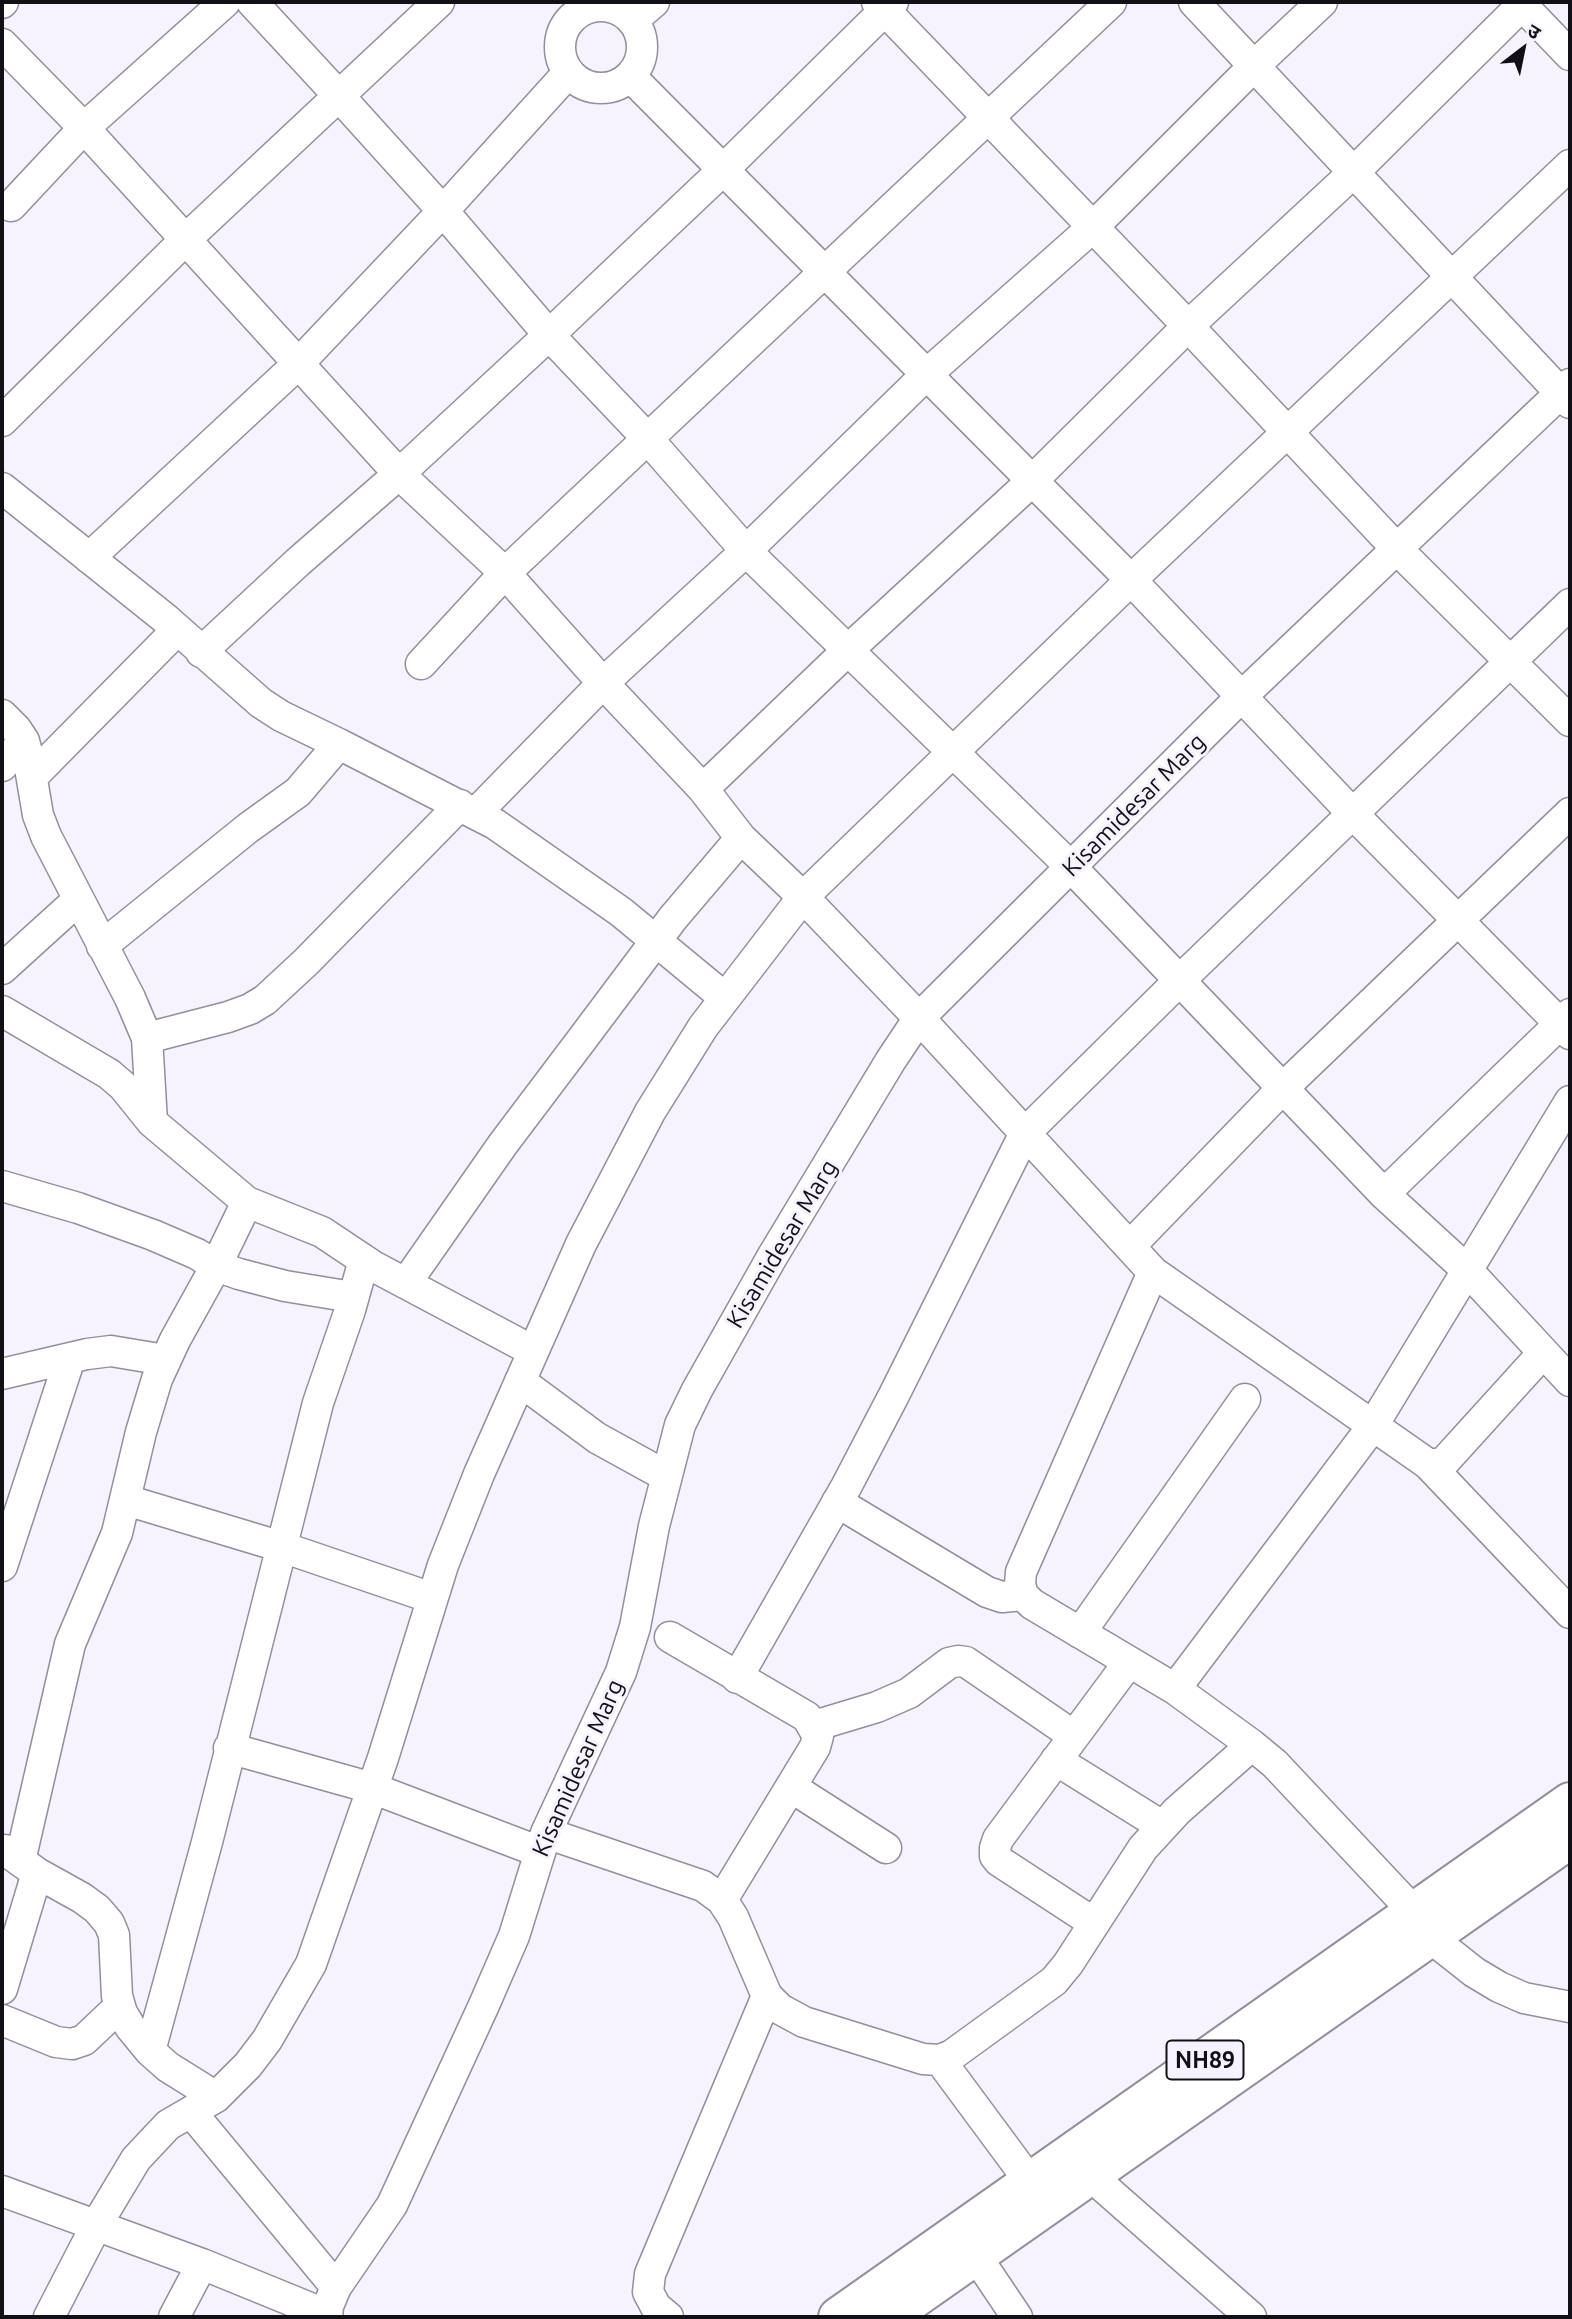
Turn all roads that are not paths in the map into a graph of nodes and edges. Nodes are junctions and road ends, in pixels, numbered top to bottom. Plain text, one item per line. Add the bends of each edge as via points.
1 (225, 2) edge
2 (252, 2) edge
3 (439, 2) edge
4 (1111, 2) edge
5 (1194, 2) edge
6 (1322, 2) edge
7 (1522, 3) edge
8 (885, 4) edge
9 (565, 9) edge
10 (644, 11) edge
11 (2, 44) edge
12 (1570, 55) edge
13 (1254, 66) junction
14 (568, 73) junction
15 (631, 77) junction
16 (339, 96) junction
17 (989, 119) junction
18 (84, 128) junction
19 (1570, 165) edge
20 (723, 170) junction
21 (1353, 173) junction
22 (11, 206) dead end
23 (443, 211) junction
24 (1093, 227) junction
25 (186, 239) junction
26 (824, 272) junction
27 (1451, 275) junction
28 (1188, 326) junction
29 (549, 335) junction
30 (298, 364) junction
31 (927, 374) junction
32 (1567, 393) edge
33 (2, 421) edge
34 (1288, 432) junction
35 (647, 438) junction
36 (399, 474) junction
37 (1032, 481) junction
38 (2, 488) edge
39 (1397, 549) junction
40 (746, 551) junction
41 (89, 558) junction
42 (505, 573) junction
43 (1130, 580) junction
44 (1570, 604) edge
45 (177, 630) junction
46 (847, 651) junction
47 (201, 652) junction
48 (1511, 660) junction
49 (421, 664) dead end
50 (603, 684) junction
51 (1241, 697) junction
52 (2, 715) edge
53 (1570, 721) edge
54 (24, 741) junction
55 (339, 744) junction
56 (955, 752) junction
57 (2, 766) edge
58 (32, 777) junction
59 (703, 789) junction
60 (468, 809) junction
61 (1570, 813) edge
62 (1354, 815) junction
63 (741, 838) junction
64 (1072, 868) junction
65 (803, 897) junction
66 (78, 900) junction
67 (1459, 920) junction
68 (657, 940) junction
69 (102, 946) junction
70 (2, 969) edge
71 (1179, 981) junction
72 (725, 998) junction
73 (2, 1011) edge
74 (919, 1018) junction
75 (1567, 1024) edge
76 (147, 1038) junction
77 (1283, 1087) junction
78 (1570, 1101) edge
79 (152, 1122) junction
80 (1025, 1133) junction
81 (2, 1186) edge
82 (1384, 1194) junction
83 (247, 1202) junction
84 (1130, 1246) junction
85 (364, 1260) junction
86 (216, 1266) junction
87 (1467, 1270) junction
88 (1153, 1272) junction
89 (406, 1283) junction
90 (352, 1297) junction
91 (533, 1351) junction
92 (1543, 1353) junction
93 (70, 1358) junction
94 (165, 1360) junction
95 (2, 1374) edge
96 (520, 1381) junction
97 (1570, 1381) edge
98 (1245, 1399) dead end
99 (1372, 1427) junction
100 (1428, 1464) junction
101 (666, 1476) junction
102 (126, 1500) junction
103 (837, 1502) junction
104 (282, 1547) junction
105 (2, 1566) edge
106 (1023, 1595) junction
107 (432, 1598) junction
108 (1570, 1614) edge
109 (1080, 1633) junction
110 (670, 1637) dead end
111 (1129, 1662) junction
112 (737, 1678) junction
113 (1175, 1689) junction
114 (814, 1727) junction
115 (1074, 1736) junction
116 (1252, 1745) junction
117 (229, 1748) junction
118 (1056, 1760) junction
119 (791, 1787) junction
120 (372, 1788) junction
121 (1570, 1802) edge
122 (1162, 1826) junction
123 (1570, 1839) edge
124 (543, 1843) junction
125 (886, 1848) dead end
126 (19, 1860) edge
127 (722, 1900) junction
128 (1094, 1923) junction
129 (1423, 1926) junction
130 (2, 1989) edge
131 (766, 1996) junction
132 (120, 2006) junction
133 (1570, 2007) edge
134 (2, 2020) edge
135 (150, 2051) junction
136 (940, 2060) junction
137 (203, 2104) junction
138 (1091, 2176) junction
139 (1031, 2182) junction
140 (2, 2191) edge
141 (97, 2224) junction
142 (975, 2256) junction
143 (202, 2264) junction
144 (324, 2309) edge
145 (49, 2317) edge
146 (174, 2317) edge
147 (668, 2317) edge
148 (838, 2317) edge
149 (888, 2317) edge
150 (1017, 2317) edge
151 (1251, 2317) edge

1 - 18 street
2 - 16 street
3 - 16 street
4 - 17 street
5 - 13 street
6 - 13 street
7 - 12 street
7 - 21 street
8 - 17 street
8 - 20 street
9 - 10 street via 596,5
9 - 14 street via 559,44
10 - 15 street via 643,49
11 - 18 street
13 - 21 street
13 - 24 street
14 - 15 street via 599,89
14 - 23 street
15 - 20 street
16 - 23 street
16 - 25 street
17 - 24 street
17 - 26 street
18 - 22 street
18 - 25 street
19 - 27 street
20 - 26 street
20 - 29 street
21 - 27 street
21 - 28 street
23 - 29 street
23 - 30 street
24 - 28 street
24 - 31 street
25 - 30 street
25 - 33 street
26 - 31 street
26 - 35 street
27 - 32 street
27 - 34 street
28 - 34 street
28 - 37 street
29 - 35 street
29 - 36 street
30 - 36 street
30 - 41 street
31 - 37 street
31 - 40 street
32 - 39 street, Kisamidesar Marg
34 - 39 street
34 - 43 street
35 - 40 street
35 - 42 street
36 - 42 street
36 - 47 street
37 - 43 street
37 - 46 street
38 - 41 street
39 - 48 street
39 - 51 street, Kisamidesar Marg
40 - 46 street
40 - 50 street
41 - 45 street
42 - 49 street
42 - 50 street
43 - 51 street
43 - 56 street
44 - 48 street
45 - 47 street
45 - 58 street
46 - 56 street
46 - 59 street
47 - 55 street via 261,703
48 - 53 street
48 - 62 street
50 - 59 street
50 - 60 street
51 - 62 street
51 - 64 street, Kisamidesar Marg
52 - 54 street
54 - 57 street
54 - 58 street
55 - 60 street
55 - 69 street via 298,792
56 - 64 street
56 - 65 street
58 - 66 street via 38,815
59 - 63 street
60 - 68 street
60 - 76 street via 265,1000 228,1017
61 - 67 street
62 - 67 street
62 - 71 street
63 - 65 street
63 - 68 street
64 - 71 street
64 - 74 street, Kisamidesar Marg
65 - 72 street
65 - 74 street
66 - 69 street
66 - 70 street
67 - 75 street
67 - 77 street
68 - 72 street
68 - 89 street via 503,1144
69 - 76 street
71 - 77 street
71 - 80 street
72 - 91 street via 650,1112 581,1244
73 - 79 street via 109,1074
74 - 80 street
74 - 101 street, Kisamidesar Marg via 696,1390 680,1425
75 - 82 street
76 - 79 street
77 - 82 street
77 - 84 street
78 - 87 street
79 - 83 street
80 - 84 street
80 - 103 street
81 - 86 street via 153,1235
82 - 87 street
83 - 85 street via 305,1223
83 - 86 street
84 - 88 street
85 - 89 street
85 - 90 street
86 - 90 street via 265,1281
86 - 94 street
87 - 92 street
87 - 99 street
88 - 99 street
88 - 106 street via 1021,1572
89 - 91 street
90 - 104 street via 318,1403
91 - 96 street
92 - 97 street
92 - 100 street via 1446,1461
93 - 94 street via 111,1352
93 - 95 street
93 - 105 street
94 - 102 street via 141,1432
96 - 101 street via 597,1438
96 - 107 street
98 - 109 street
99 - 100 street
99 - 113 street
100 - 108 street
101 - 124 street, Kisamidesar Marg via 635,1627 621,1672
102 - 104 street
102 - 126 street via 111,1549 70,1644
103 - 106 street via 987,1592 1002,1597
103 - 112 street
104 - 107 street
104 - 117 street
106 - 109 street
107 - 120 street
109 - 111 street
110 - 112 street
111 - 113 street
111 - 115 street
112 - 114 street via 807,1717
113 - 116 street
114 - 115 street via 909,1693 958,1661 966,1662
114 - 119 street via 818,1736 815,1747
115 - 118 street
116 - 122 street
116 - 129 street via 1275,1764
117 - 120 street
117 - 135 street
118 - 122 street
118 - 128 street via 998,1839 995,1856
119 - 125 street
119 - 127 street
120 - 124 street
120 - 137 street via 311,1964 248,2065
121 - 129 main road, NH89
122 - 128 street
123 - 129 main road, NH89
124 - 127 street via 703,1886
124 - 144 street, Kisamidesar Marg via 509,1947 392,2205
126 - 130 street
126 - 132 street via 82,1898 109,1923
127 - 131 street
128 - 136 street via 1054,1981
129 - 133 street via 1474,1972 1499,1987 1524,1998
129 - 138 main road, NH89
129 - 139 main road, NH89
131 - 136 street via 804,2022 923,2059
131 - 147 street via 650,2274 648,2292
132 - 134 street via 84,2040 72,2043 57,2042
132 - 135 street
135 - 137 street
136 - 139 street
137 - 141 street via 168,2125 142,2152
137 - 144 street
138 - 142 main road, NH89
138 - 151 street
139 - 148 main road, NH89
140 - 141 street
141 - 143 street
141 - 145 street
142 - 149 main road, NH89
142 - 150 street
143 - 144 street
143 - 146 street

